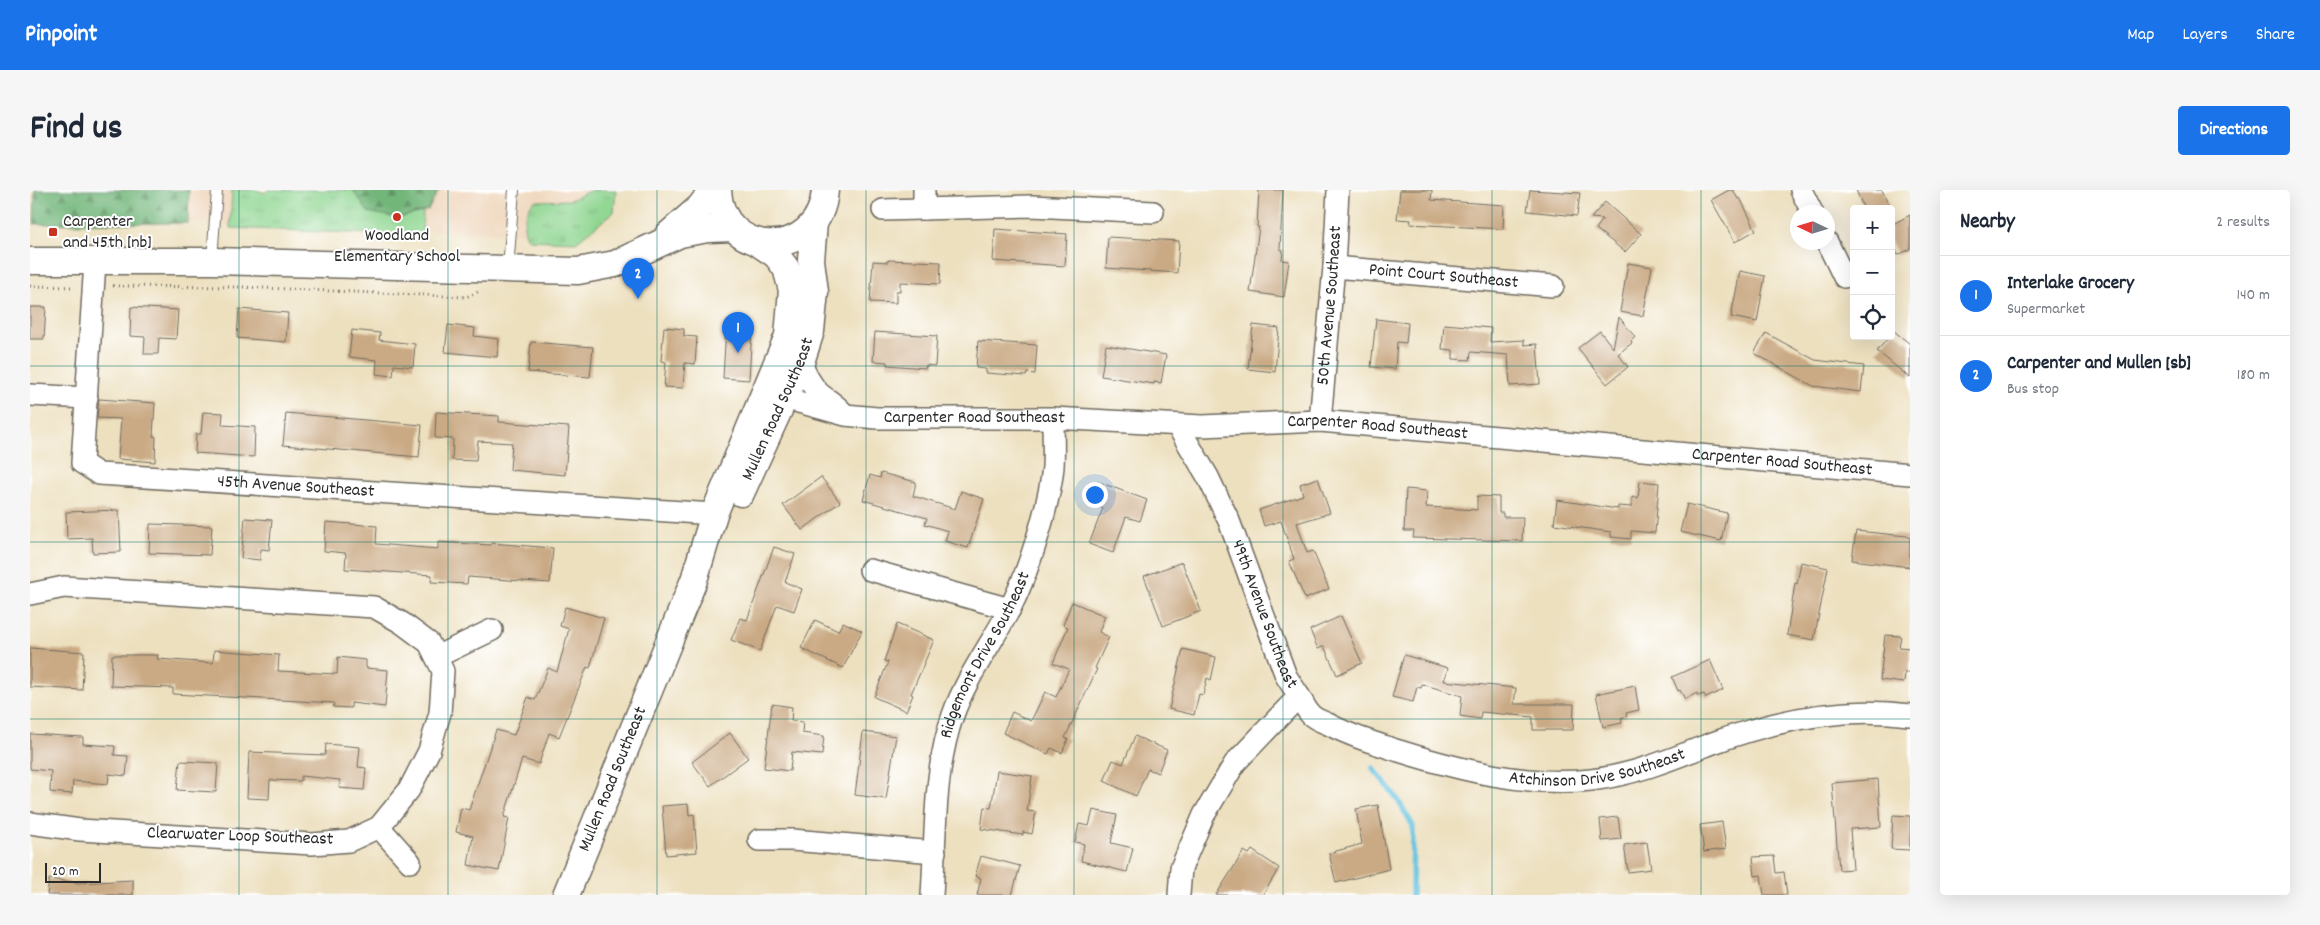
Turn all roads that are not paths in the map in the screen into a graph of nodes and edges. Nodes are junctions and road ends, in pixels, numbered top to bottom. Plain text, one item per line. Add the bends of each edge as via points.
1 (217, 190) edge
2 (514, 190) edge
3 (714, 190) edge
4 (718, 190) edge
5 (1338, 190) edge
6 (1801, 190) edge
7 (924, 200) edge
8 (824, 201) edge
9 (1808, 205) edge
10 (884, 210) dead end
11 (1153, 212) dead end
12 (733, 228) junction
13 (755, 241) junction
14 (657, 243) junction
15 (1831, 250) edge
16 (30, 261) edge
17 (212, 261) junction
18 (96, 262) junction
19 (1334, 267) junction
20 (508, 269) junction
21 (1844, 277) dead end
22 (1553, 286) dead end
23 (788, 336) junction
24 (801, 362) junction
25 (30, 395) edge
26 (86, 398) junction
27 (784, 398) junction
28 (845, 415) junction
29 (1053, 418) junction
30 (1320, 421) junction
31 (1177, 425) junction
32 (1910, 474) edge
33 (714, 514) junction
34 (870, 570) dead end
35 (694, 580) junction
36 (30, 594) edge
37 (1010, 610) junction
38 (492, 630) dead end
39 (436, 657) junction
40 (1299, 696) junction
41 (1910, 714) edge
42 (30, 823) edge
43 (378, 827) junction
44 (759, 840) dead end
45 (935, 852) junction
46 (410, 862) dead end
47 (566, 895) edge
48 (932, 895) edge
49 (1179, 895) edge

1 - 17 lane
2 - 20 lane
3 - 14 street via 691,216
4 - 12 street via 720,205
5 - 19 street, 50th Avenue Southeast
6 - 9 street
7 - 10 street
7 - 11 street
8 - 13 street via 800,236 783,243
8 - 24 street, Mullen Road Southeast via 811,260 814,309 811,331
12 - 13 street, Mullen Road Southeast
12 - 14 street via 708,228
13 - 23 street, Mullen Road Southeast via 776,254 786,268 792,290
14 - 20 street via 615,264 578,271
15 - 21 street
16 - 18 street
17 - 18 street
17 - 20 street
18 - 26 street, 45th Avenue Southeast
19 - 22 street, Point Court Southeast
19 - 30 street, 50th Avenue Southeast
23 - 27 street via 781,388
23 - 33 street, Mullen Road Southeast
24 - 27 street, Mullen Road Southeast
24 - 28 street via 818,392 838,405
25 - 26 street
26 - 33 street, 45th Avenue Southeast via 82,463 99,474
27 - 28 street, Carpenter Road Southeast
27 - 35 street, Mullen Road Southeast via 723,532
28 - 29 street, Carpenter Road Southeast via 877,418
29 - 31 street, Carpenter Road Southeast
29 - 37 street, Ridgemont Drive Southeast via 1053,468 1046,503 1033,552
30 - 31 street, Carpenter Road Southeast
30 - 32 street, Carpenter Road Southeast
31 - 40 street, 49th Avenue Southeast via 1208,477 1228,520 1286,676
33 - 35 street, Mullen Road Southeast
34 - 37 street
35 - 47 street, Mullen Road Southeast
36 - 39 street, Clearwater Loop Southeast via 64,586 374,607 429,643
37 - 45 street, Ridgemont Drive Southeast via 953,715 943,754 936,808
38 - 39 street
39 - 43 street, Clearwater Loop Southeast via 443,671 440,714 429,751 409,790
40 - 41 street, Atchinson Drive Southeast via 1312,716 1352,736 1420,758 1511,778 1554,782 1593,780 1657,765 1761,727 1804,718 1845,712
40 - 49 street, 49th Avenue Southeast via 1235,763 1204,815 1181,868
42 - 43 street, Clearwater Loop Southeast via 80,830 312,844 349,841
43 - 46 street
44 - 45 street
45 - 48 street, Ridgemont Drive Southeast

